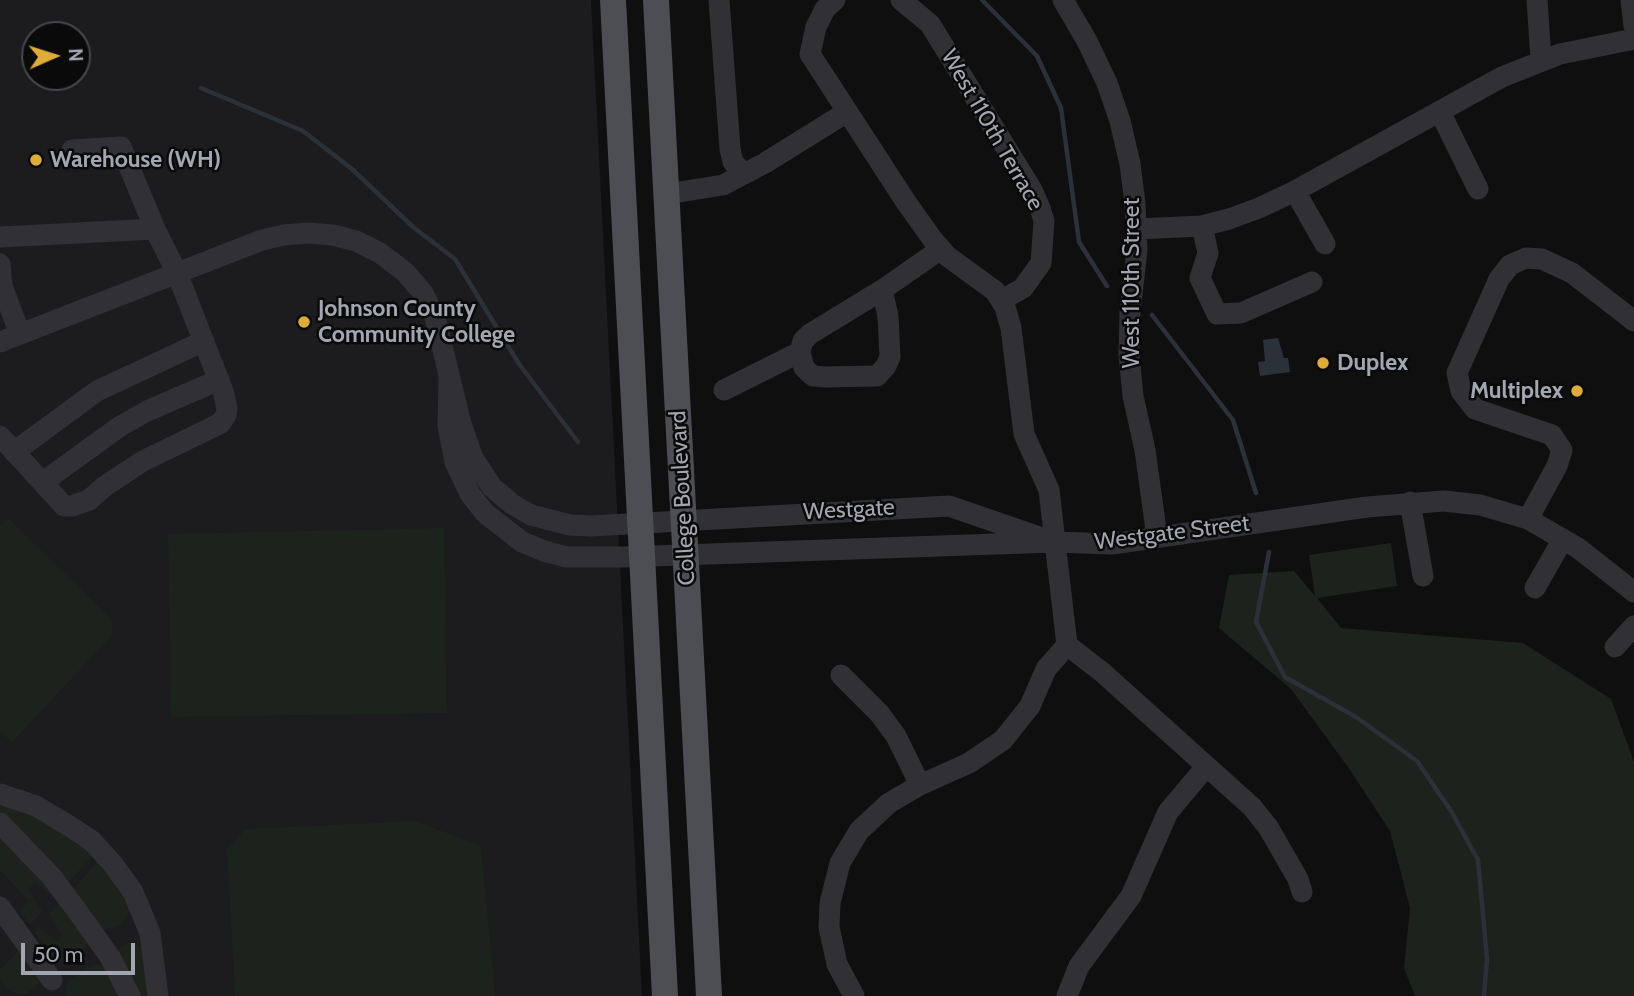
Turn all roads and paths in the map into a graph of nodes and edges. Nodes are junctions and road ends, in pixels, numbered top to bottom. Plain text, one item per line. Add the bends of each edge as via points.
1 (613, 0) edge
2 (656, 0) edge
3 (719, 0) edge
4 (835, 0) edge
5 (901, 0) edge
6 (1063, 0) edge
7 (1537, 0) edge
8 (1632, 0) edge
9 (1634, 26) edge
10 (1634, 39) edge
11 (1542, 59) junction
12 (847, 112) junction
13 (1440, 112) junction
14 (72, 150) dead end
15 (744, 174) junction
16 (1478, 189) dead end
17 (1295, 191) junction
18 (667, 194) junction
19 (1202, 226) junction
20 (155, 229) junction
21 (1136, 229) junction
22 (0, 237) edge
23 (1325, 244) dead end
24 (941, 249) junction
25 (0, 264) edge
26 (177, 273) junction
27 (1312, 282) dead end
28 (882, 290) junction
29 (1002, 300) junction
30 (1634, 321) edge
31 (10, 338) edge
32 (204, 341) junction
33 (800, 352) junction
34 (449, 376) junction
35 (219, 380) junction
36 (724, 390) dead end
37 (7, 444) edge
38 (43, 482) junction
39 (1410, 502) junction
40 (1528, 519) junction
41 (684, 520) junction
42 (639, 523) junction
43 (1157, 537) junction
44 (1563, 539) junction
45 (1054, 542) junction
46 (686, 554) junction
47 (641, 556) junction
48 (1423, 576) dead end
49 (1535, 588) dead end
50 (1634, 592) edge
51 (1634, 626) edge
52 (1067, 645) junction
53 (1615, 646) dead end
54 (841, 675) dead end
55 (1205, 768) junction
56 (920, 785) junction
57 (0, 794) edge
58 (0, 823) edge
59 (1302, 892) dead end
60 (0, 907) edge
61 (52, 980) dead end
62 (130, 996) edge
63 (158, 996) edge
64 (665, 996) edge
65 (709, 996) edge
66 (855, 996) edge
67 (1067, 996) edge

1 - 42 main road, College Boulevard
2 - 18 main road, College Boulevard
3 - 15 street via 730,149 733,162
4 - 12 street via 816,27 810,54
5 - 29 street, West 110th Terrace via 930,24 1040,208 1044,221 1041,263 1023,288
6 - 21 street, West 110th Street via 1097,62 1120,121 1130,164
7 - 11 street
8 - 9 street
10 - 11 street
11 - 13 street
12 - 15 street
12 - 24 street
13 - 16 street
13 - 17 street
14 - 20 street via 121,147
15 - 18 street via 723,186
17 - 19 street
17 - 23 street
18 - 41 main road, College Boulevard
19 - 21 street
19 - 27 street via 1208,253 1200,278 1217,314 1241,313
20 - 22 street
20 - 26 street
21 - 43 street, West 110th Street via 1129,355
24 - 28 street
24 - 29 street
25 - 31 street
26 - 31 street
26 - 32 street
26 - 34 street via 284,235 308,233 356,241 405,272 423,293 435,317
28 - 33 street via 810,334
28 - 33 street via 890,356 877,376 813,376 804,368
29 - 45 street via 1011,328 1024,434 1049,490
30 - 40 street via 1572,273 1542,259 1527,258 1510,265 1499,279 1457,373 1461,391 1475,409 1552,435 1562,450
32 - 35 street
32 - 37 street via 97,391
33 - 36 street
34 - 42 street, Westgate via 473,458 492,487 512,503 531,515 570,525
34 - 47 street, Westgate Street via 448,426 455,462 485,513 522,542 544,551 589,558
35 - 38 street via 147,411
35 - 38 street via 227,408 221,424 143,461 76,505 64,506
37 - 38 street
39 - 40 street, Westgate Street via 1480,505
39 - 43 street, Westgate Street
39 - 48 street
40 - 44 street, Westgate Street
41 - 42 street, Westgate
41 - 45 street, Westgate via 949,506
41 - 46 main road, College Boulevard
42 - 47 main road, College Boulevard
43 - 45 street, Westgate Street via 1112,544
44 - 49 street
44 - 50 street, Westgate Street
45 - 46 street, Westgate Street
45 - 52 street
46 - 47 street, Westgate Street
46 - 65 main road, College Boulevard
47 - 64 main road, College Boulevard
51 - 53 street
52 - 55 street
52 - 56 street via 1046,669 1030,706 1003,740 969,763
54 - 56 street via 896,736
55 - 59 street via 1252,807 1268,827
55 - 67 street via 1168,812 1131,896 1079,966
56 - 66 street via 889,803 859,831 833,885 831,942
57 - 63 street via 36,806 71,827 112,863 133,892 150,933
58 - 62 street via 51,876 110,957
60 - 61 street

